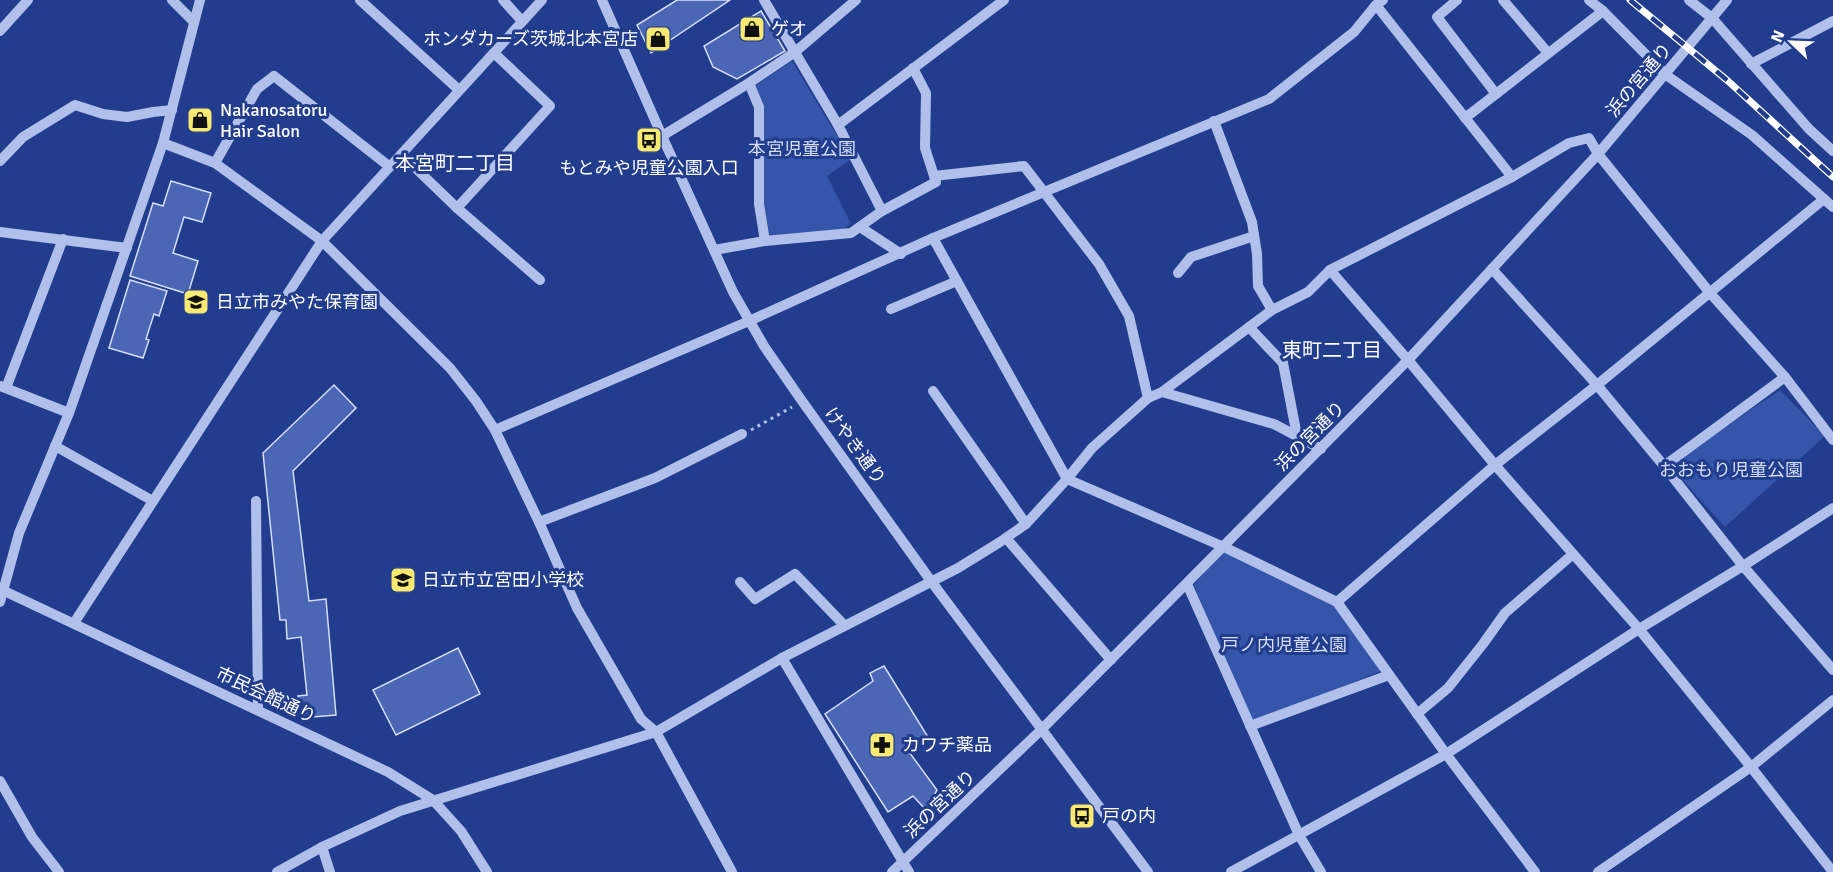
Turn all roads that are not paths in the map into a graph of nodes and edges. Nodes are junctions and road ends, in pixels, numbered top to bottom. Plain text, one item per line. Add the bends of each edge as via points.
1 (28, 0) edge
2 (172, 0) edge
3 (200, 0) edge
4 (360, 0) edge
5 (503, 0) edge
6 (543, 0) edge
7 (602, 0) edge
8 (764, 0) edge
9 (856, 0) edge
10 (1004, 0) edge
11 (1457, 0) edge
12 (1503, 0) edge
13 (1589, 0) edge
14 (1689, 0) edge
15 (1727, 0) edge
16 (1379, 3) edge
17 (1603, 10) junction
18 (1712, 18) junction
19 (522, 21) junction
20 (1833, 21) edge
21 (194, 22) junction
22 (0, 31) edge
23 (795, 52) junction
24 (494, 53) junction
25 (1548, 53) junction
26 (1751, 64) junction
27 (913, 68) junction
28 (1666, 75) junction
29 (749, 83) junction
30 (459, 90) junction
31 (1496, 94) junction
32 (172, 110) junction
33 (1466, 118) junction
34 (1214, 121) junction
35 (838, 125) junction
36 (662, 136) junction
37 (163, 143) junction
38 (1833, 152) edge
39 (402, 154) junction
40 (1598, 154) junction
41 (0, 161) edge
42 (215, 163) junction
43 (390, 167) junction
44 (934, 176) junction
45 (1512, 177) junction
46 (1044, 192) junction
47 (1824, 198) junction
48 (457, 207) junction
49 (1833, 207) edge
50 (882, 211) junction
51 (860, 227) junction
52 (0, 232) edge
53 (1254, 236) junction
54 (933, 238) junction
55 (63, 239) junction
56 (322, 241) junction
57 (765, 241) junction
58 (127, 248) junction
59 (714, 250) junction
60 (901, 254) junction
61 (1492, 269) junction
62 (1330, 270) junction
63 (1178, 273) dead end
64 (540, 280) dead end
65 (957, 281) junction
66 (1710, 292) junction
67 (891, 309) dead end
68 (1272, 310) junction
69 (749, 321) junction
70 (1249, 327) junction
71 (1408, 360) junction
72 (1785, 377) junction
73 (1597, 385) junction
74 (3, 387) edge
75 (933, 391) dead end
76 (1162, 392) junction
77 (1148, 398) junction
78 (69, 413) junction
79 (495, 430) junction
80 (742, 434) road end
81 (1297, 436) junction
82 (1833, 440) edge
83 (55, 446) junction
84 (1321, 449) junction
85 (1495, 465) junction
86 (1664, 465) junction
87 (1067, 479) junction
88 (153, 501) junction
89 (256, 501) dead end
90 (1833, 508) edge
91 (539, 522) junction
92 (1026, 524) junction
93 (1006, 538) junction
94 (1224, 547) junction
95 (1573, 554) junction
96 (1743, 566) junction
97 (931, 581) junction
98 (740, 582) dead end
99 (1188, 584) junction
100 (2, 590) edge
101 (0, 602) edge
102 (1337, 602) junction
103 (74, 623) junction
104 (844, 625) junction
105 (1639, 629) junction
106 (782, 658) junction
107 (1111, 660) junction
108 (1833, 670) edge
109 (1389, 675) junction
110 (1833, 700) edge
111 (258, 710) junction
112 (1418, 714) junction
113 (1250, 726) junction
114 (1041, 730) junction
115 (656, 732) junction
116 (1446, 754) junction
117 (1751, 767) junction
118 (0, 781) edge
119 (433, 801) junction
120 (1299, 834) junction
121 (322, 847) junction
122 (903, 861) junction
123 (59, 872) edge
124 (277, 872) edge
125 (330, 872) edge
126 (487, 872) edge
127 (732, 872) edge
128 (892, 872) edge
129 (909, 872) edge
130 (1148, 872) edge
131 (1231, 872) edge
132 (1321, 872) edge
133 (1535, 872) edge
134 (1598, 872) edge
135 (1833, 872) edge

1 - 22 street
2 - 21 street
3 - 21 street
4 - 30 street
5 - 19 street
6 - 19 street
7 - 36 street, けやき通り
8 - 23 street
9 - 23 street
10 - 27 street
11 - 31 street via 1437,17
12 - 25 street
13 - 17 street
14 - 18 street
15 - 18 street, 浜の宮通り
16 - 33 street
16 - 34 street via 1354,32 1269,99
17 - 25 street
17 - 28 street
18 - 26 street
18 - 28 street, 浜の宮通り
19 - 24 street
20 - 26 street
21 - 32 street
23 - 29 street
23 - 35 street
24 - 30 street
24 - 48 street via 550,106
25 - 31 street
26 - 38 street
27 - 35 street
27 - 44 street via 926,93 925,148
28 - 40 street, 浜の宮通り
28 - 47 street via 1752,135
29 - 36 street
29 - 57 street via 759,107 759,204
30 - 39 street
31 - 33 street
32 - 37 street
32 - 41 street via 127,117 75,105 23,137
33 - 45 street
34 - 46 street
34 - 53 street
35 - 50 street
36 - 59 street, けやき通り
37 - 42 street
37 - 58 street
39 - 43 street
39 - 48 street
40 - 45 street via 1589,138 1569,143
40 - 61 street, 浜の宮通り
40 - 66 street
42 - 43 street via 257,89 274,76
42 - 56 street
43 - 56 street
44 - 46 street via 1024,166
44 - 50 street via 936,182
45 - 62 street
46 - 54 street
46 - 77 street via 1098,264 1129,316
47 - 49 street
47 - 66 street
48 - 64 street
50 - 51 street
51 - 57 street via 850,233
51 - 60 street
52 - 55 street
53 - 63 street via 1191,257
53 - 68 street via 1258,286
54 - 60 street
54 - 65 street
55 - 58 street
55 - 74 street
56 - 79 street via 450,368
56 - 88 street
57 - 59 street
58 - 78 street
59 - 69 street, けやき通り
60 - 69 street
61 - 71 street, 浜の宮通り
61 - 73 street
62 - 68 street via 1308,292
62 - 71 street
65 - 67 street
65 - 87 street
66 - 72 street
66 - 73 street
68 - 70 street
69 - 79 street
69 - 97 street, けやき通り
70 - 76 street
70 - 81 street via 1283,363
71 - 84 street, 浜の宮通り
71 - 85 street
72 - 82 street
72 - 86 street
73 - 85 street
73 - 86 street
74 - 78 street
75 - 92 street
76 - 77 street
76 - 81 street via 1274,424
77 - 87 street via 1092,448
78 - 83 street
79 - 91 street
80 - 91 street via 655,478
81 - 84 street
83 - 88 street
83 - 100 street via 19,533
84 - 94 street, 浜の宮通り
85 - 95 street
85 - 102 street
86 - 96 street
87 - 92 street
87 - 94 street
88 - 103 street
89 - 111 street
90 - 96 street
91 - 115 street via 577,608 641,719
92 - 93 street
93 - 97 street
93 - 107 street
94 - 99 street, 浜の宮通り
94 - 102 street
95 - 105 street
95 - 112 street via 1505,613 1448,688
96 - 105 street
96 - 108 street
97 - 104 street
97 - 114 street, けやき通り
98 - 104 street via 755,599 795,574
99 - 107 street, 浜の宮通り
99 - 113 street
100 - 101 street
100 - 103 street, 市民会館通り
102 - 109 street
103 - 111 street, 市民会館通り
104 - 106 street
105 - 116 street
105 - 117 street
106 - 115 street
106 - 122 street
107 - 114 street, 浜の宮通り
109 - 112 street
109 - 113 street
110 - 117 street
111 - 119 street, 市民会館通り via 388,772
112 - 116 street
113 - 120 street
114 - 122 street, 浜の宮通り
114 - 130 street, けやき通り
115 - 119 street
115 - 127 street
116 - 120 street
116 - 133 street
117 - 134 street
117 - 135 street
118 - 123 street via 32,837
119 - 121 street via 400,811
119 - 126 street, 市民会館通り via 461,831
120 - 131 street
120 - 132 street
121 - 124 street
121 - 125 street
122 - 128 street, 浜の宮通り
122 - 129 street

